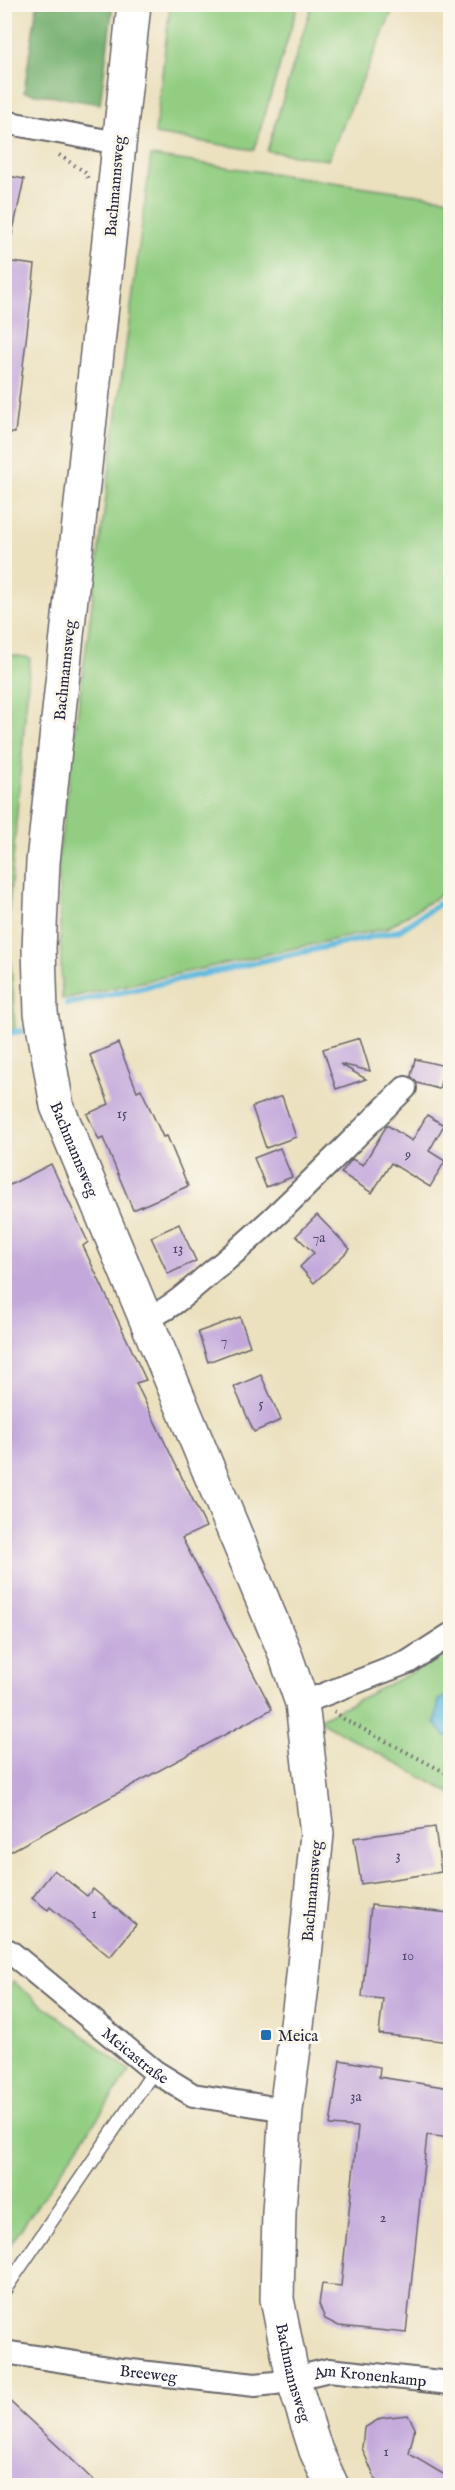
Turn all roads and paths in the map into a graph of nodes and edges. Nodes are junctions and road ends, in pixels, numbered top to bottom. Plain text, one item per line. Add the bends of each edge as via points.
1 (134, 4) edge
2 (4, 122) edge
3 (118, 143) junction
4 (54, 154) dead end
5 (93, 190) dead end
6 (405, 1088) dead end
7 (144, 1319) junction
8 (450, 1635) edge
9 (311, 1701) junction
10 (450, 1775) edge
11 (9, 1951) dead end
12 (154, 2071) junction
13 (286, 2110) junction
14 (4, 2291) edge
15 (4, 2352) edge
16 (293, 2379) junction
17 (450, 2383) edge
18 (332, 2486) edge

1 - 3 street, Bachmannsweg
2 - 3 street
3 - 7 street, Bachmannsweg via 43,862 39,948 41,1013 57,1106
4 - 5 path via 64,156 85,172
6 - 7 street via 244,1246 180,1298
7 - 9 street, Bachmannsweg via 284,1651
8 - 9 street via 408,1662
9 - 10 path
9 - 13 street, Bachmannsweg via 317,1834
11 - 12 street, Meicastraße
12 - 13 street, Meicastraße via 193,2095
12 - 14 lane
13 - 16 street, Bachmannsweg via 277,2299
15 - 16 street, Breeweg via 255,2385
16 - 17 street, Am Kronenkamp via 329,2370
16 - 18 street, Bachmannsweg via 316,2451

